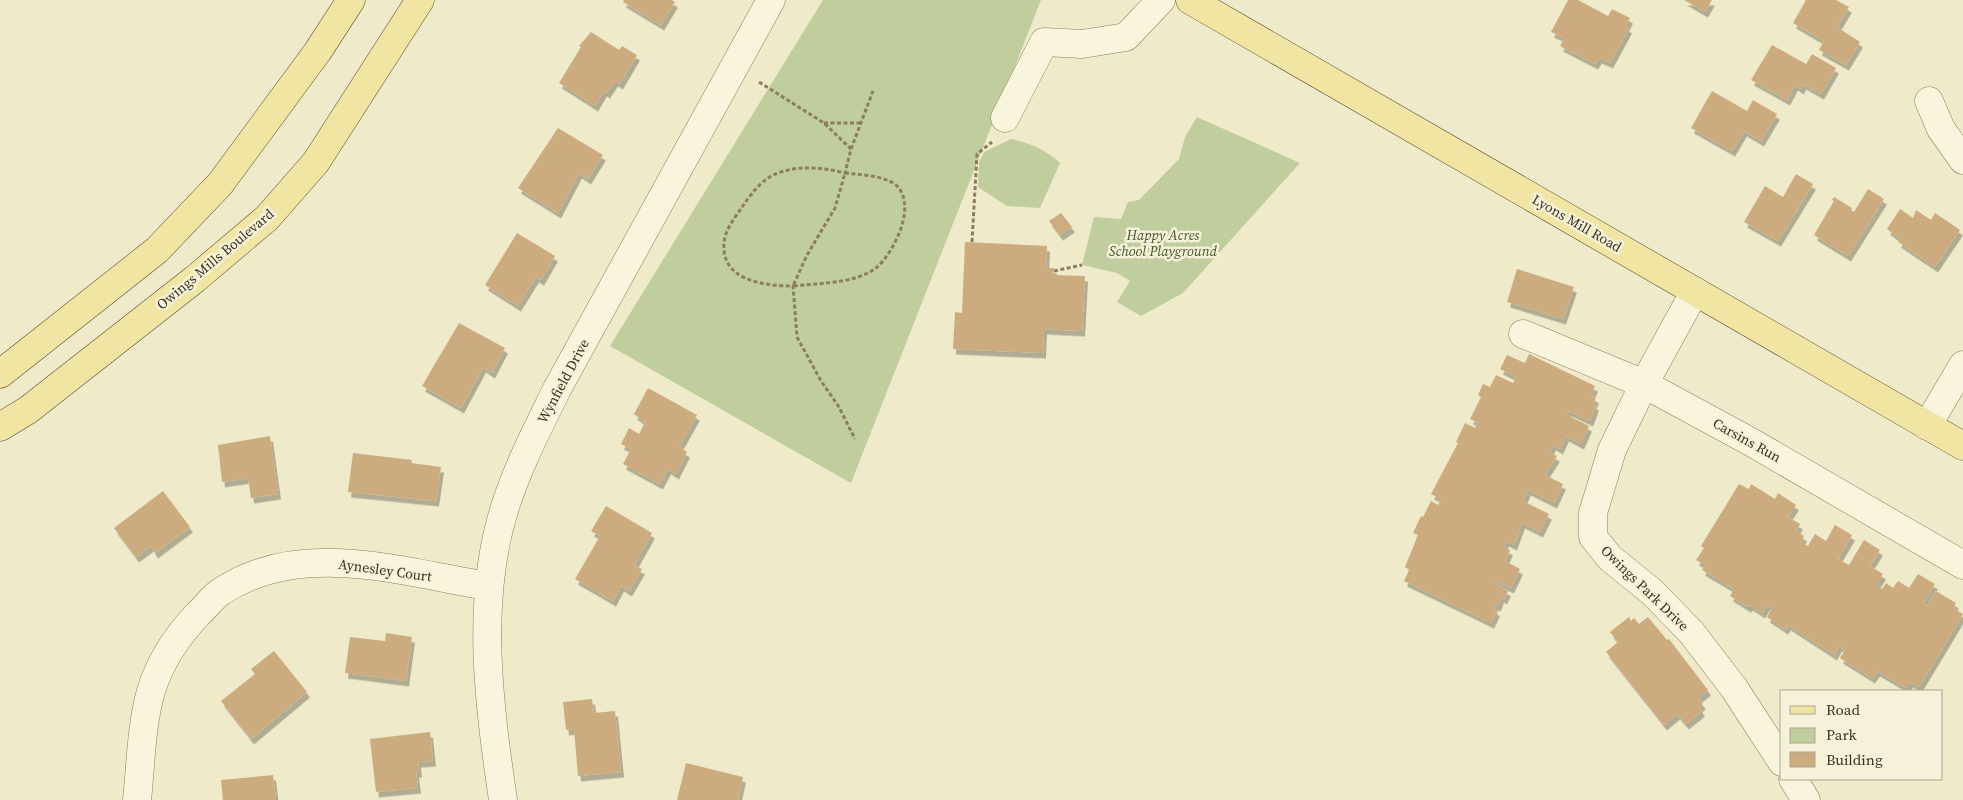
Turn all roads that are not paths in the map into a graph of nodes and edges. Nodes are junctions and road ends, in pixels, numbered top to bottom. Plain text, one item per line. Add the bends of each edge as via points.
1 (351, 0) edge
2 (420, 0) edge
3 (771, 0) edge
4 (1161, 0) edge
5 (1190, 0) edge
6 (1929, 101) dead end
7 (1006, 118) road end
8 (1963, 160) edge
9 (1695, 291) junction
10 (1523, 334) dead end
11 (1963, 365) edge
12 (0, 374) edge
13 (1644, 384) junction
14 (1927, 426) junction
15 (0, 427) edge
16 (1963, 446) edge
17 (1963, 565) edge
18 (488, 586) junction
19 (1780, 759) edge
20 (1794, 780) edge
21 (137, 800) edge
22 (503, 800) edge
23 (1806, 800) edge

1 - 12 main road via 318,51 220,184 157,250
2 - 15 main road, Owings Mills Boulevard via 316,162 267,218 28,410
3 - 18 street, Wynfield Drive via 557,389 526,452 504,508
4 - 7 street via 1126,37 1082,44 1044,42
5 - 9 main road, Lyons Mill Road
6 - 8 street via 1941,129
9 - 13 street, Owings Park Drive
9 - 14 main road, Lyons Mill Road
10 - 13 street, Carsins Run
11 - 14 street
13 - 17 street, Carsins Run
13 - 19 street, Owings Park Drive via 1612,450 1593,513 1593,537 1610,558 1652,592 1691,632 1734,688
14 - 16 main road, Lyons Mill Road
18 - 21 street, Aynesley Court via 343,562 302,564 258,572 221,591 189,624 166,655 151,692
18 - 22 street, Wynfield Drive via 488,664
20 - 23 street

